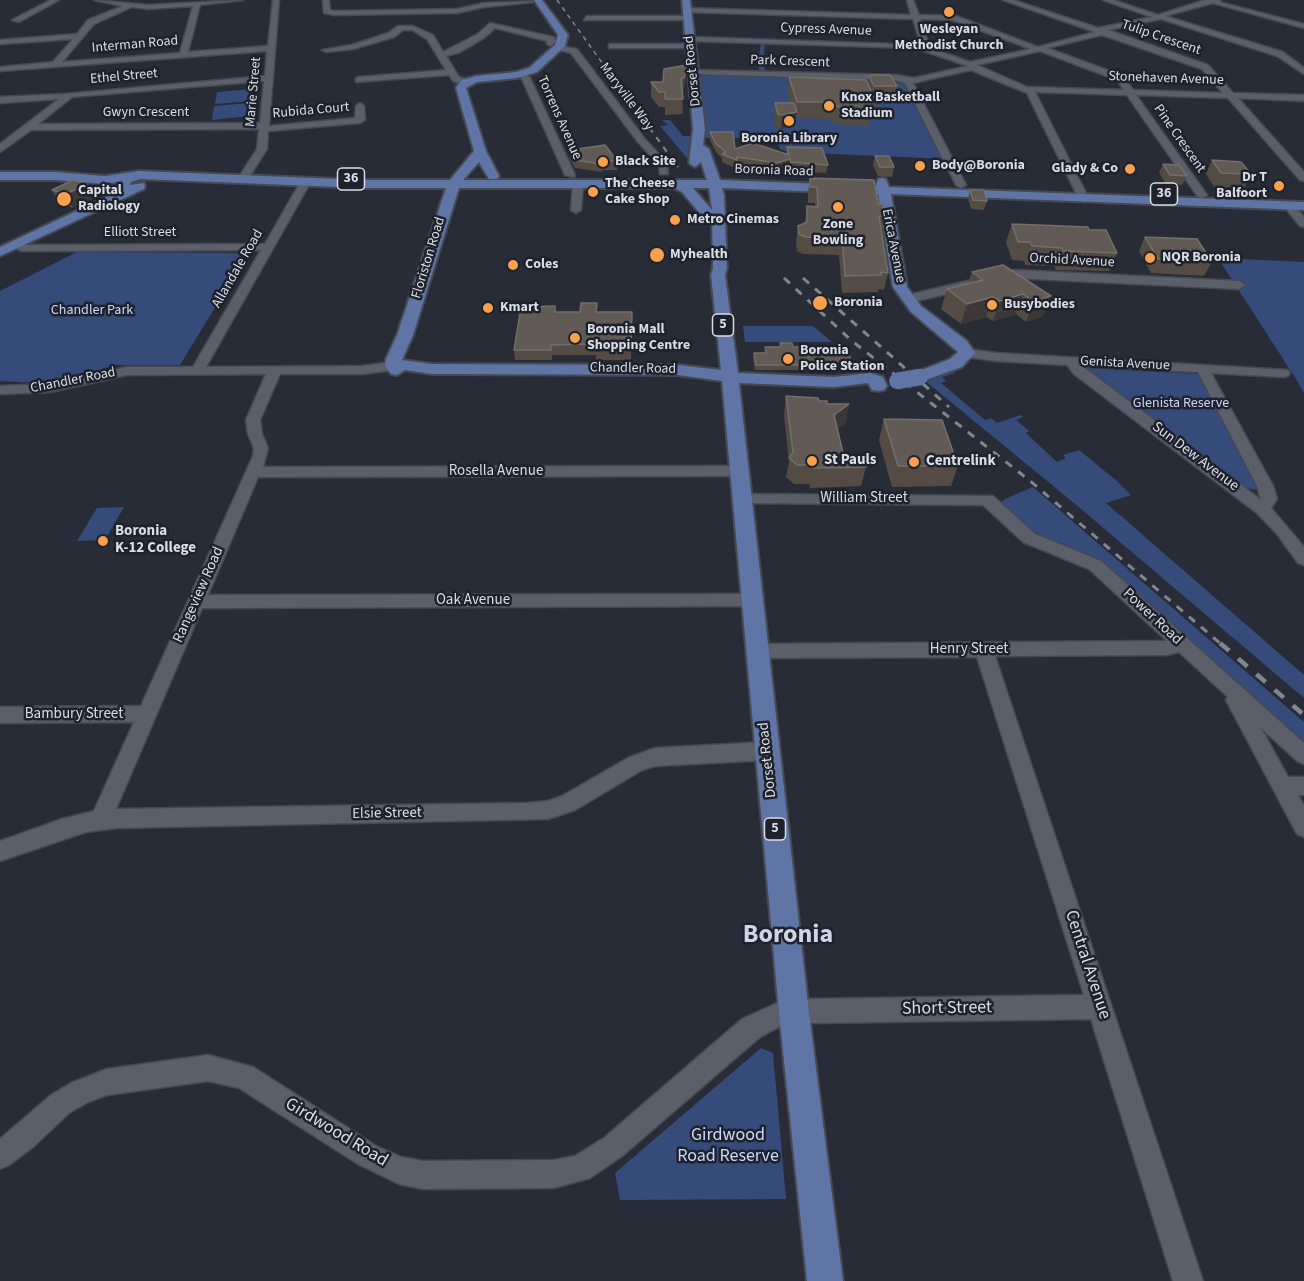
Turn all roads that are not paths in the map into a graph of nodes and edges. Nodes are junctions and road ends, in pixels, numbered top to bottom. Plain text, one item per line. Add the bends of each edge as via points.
1 (56, 0) edge
2 (97, 0) edge
3 (240, 0) edge
4 (276, 0) edge
5 (326, 0) edge
6 (910, 0) edge
7 (1006, 0) edge
8 (1106, 0) edge
9 (211, 1) edge
10 (539, 1) edge
11 (1212, 1) edge
12 (197, 3) junction
13 (132, 5) junction
14 (687, 9) edge
15 (1158, 16) junction
16 (915, 17) junction
17 (587, 18) dead end
18 (16, 20) dead end
19 (1304, 26) edge
20 (1100, 31) junction
21 (78, 36) junction
22 (0, 42) edge
23 (690, 42) junction
24 (923, 45) junction
25 (556, 46) junction
26 (612, 46) dead end
27 (272, 48) junction
28 (1038, 48) junction
29 (326, 50) dead end
30 (183, 55) junction
31 (442, 55) junction
32 (55, 65) junction
33 (970, 66) junction
34 (0, 69) edge
35 (452, 72) junction
36 (694, 72) junction
37 (1304, 72) edge
38 (522, 74) junction
39 (269, 78) junction
40 (358, 80) dead end
41 (466, 82) junction
42 (907, 83) junction
43 (1028, 89) junction
44 (1129, 92) junction
45 (1230, 95) junction
46 (65, 97) junction
47 (1304, 98) edge
48 (0, 100) edge
49 (360, 106) dead end
50 (360, 120) junction
51 (28, 127) junction
52 (265, 127) junction
53 (367, 130) dead end
54 (701, 145) junction
55 (0, 149) edge
56 (482, 155) junction
57 (686, 172) junction
58 (623, 175) junction
59 (0, 176) edge
60 (494, 176) junction
61 (735, 176) junction
62 (1304, 178) edge
63 (461, 179) junction
64 (243, 180) junction
65 (509, 180) junction
66 (574, 180) junction
67 (135, 182) junction
68 (305, 183) junction
69 (676, 184) junction
70 (715, 185) junction
71 (960, 185) junction
72 (882, 186) junction
73 (1082, 194) junction
74 (1202, 195) junction
75 (1304, 199) edge
76 (1288, 205) junction
77 (1304, 206) edge
78 (576, 210) dead end
79 (707, 213) junction
80 (1304, 224) edge
81 (14, 245) junction
82 (268, 247) junction
83 (0, 252) edge
84 (718, 275) junction
85 (1239, 285) dead end
86 (908, 299) junction
87 (967, 353) junction
88 (1071, 361) junction
89 (399, 362) junction
90 (1202, 368) junction
91 (198, 369) junction
92 (274, 370) junction
93 (1283, 373) dead end
94 (730, 376) junction
95 (0, 390) edge
96 (740, 471) junction
97 (253, 472) junction
98 (741, 499) junction
99 (987, 500) joint
100 (1263, 509) junction
101 (1304, 559) edge
102 (751, 600) junction
103 (196, 602) junction
104 (1182, 644) junction
105 (984, 650) junction
106 (756, 651) junction
107 (1228, 685) junction
108 (147, 714) junction
109 (0, 716) edge
110 (767, 751) junction
111 (1304, 755) edge
112 (1282, 786) junction
113 (1304, 786) edge
114 (101, 820) junction
115 (1304, 827) edge
116 (0, 851) edge
117 (1101, 1007) junction
118 (794, 1013) junction
119 (0, 1156) edge
120 (825, 1281) edge
121 (1188, 1281) edge

1 - 18 street
2 - 13 street
3 - 9 street
4 - 27 street, Marie Street
5 - 10 street via 327,11 332,13 457,11
6 - 16 street
7 - 20 street, Tulip Crescent
8 - 15 street
9 - 12 street
10 - 25 main road via 562,33 564,40
11 - 15 street, Park Crescent
11 - 19 street
12 - 13 street
12 - 30 street
13 - 21 street via 92,21
14 - 16 street, Pine Crescent
14 - 17 street, Pine Crescent
14 - 23 main road, Dorset Road / 5
15 - 20 street, Park Crescent
15 - 37 street via 1283,55
16 - 24 street
16 - 28 street, Pine Crescent via 956,18
20 - 28 street, Park Crescent
20 - 45 street, Tulip Crescent via 1200,65
21 - 22 street
21 - 32 street
23 - 24 street, Cypress Avenue
23 - 26 street, Cypress Avenue
23 - 36 main road, Dorset Road / 5
24 - 33 street, Cypress Avenue
25 - 31 street, Maryville Way via 550,39 494,25 458,50
25 - 38 main road via 536,69
25 - 57 street, Maryville Way via 574,51 640,140 666,168
27 - 30 street, Interman Road
27 - 39 street, Marie Street
28 - 33 street, Park Crescent
28 - 44 street, Pine Crescent via 1118,77
29 - 31 street via 353,47 408,28 429,35
30 - 32 street, Interman Road
31 - 35 street
32 - 34 street, Interman Road
33 - 42 street, Park Crescent
33 - 43 street, Cypress Avenue
35 - 40 street
35 - 41 street via 456,79
36 - 42 street, Park Crescent
36 - 54 main road, Dorset Road / 5
38 - 41 main road
38 - 66 street, Torrens Avenue
39 - 46 street, Ethel Street
39 - 52 street, Marie Street
41 - 56 main road via 461,89
42 - 71 street
43 - 44 street, Stonehaven Avenue
43 - 73 street
44 - 45 street, Stonehaven Avenue
44 - 74 street, Pine Crescent
45 - 47 street, Stonehaven Avenue
45 - 62 street, Tulip Crescent
46 - 48 street, Ethel Street
46 - 51 street
49 - 50 street, Rubida Court
50 - 52 street, Rubida Court
50 - 53 street, Rubida Court
51 - 52 street, Gwyn Crescent
51 - 55 street
52 - 64 street, Marie Street via 262,149
54 - 57 main road, Dorset Road / 5 via 695,149
54 - 61 main road
54 - 70 main road, Dorset Road / 5
56 - 60 main road
56 - 63 main road
57 - 58 main road, Boronia Road / 36
57 - 58 main road, Boronia Road
57 - 69 main road, Boronia Road / 36
57 - 70 main road, Boronia Road / 36
57 - 79 main road, Dorset Road / 5
58 - 66 main road, Boronia Road / 36
59 - 67 main road, Boronia Road / 36 via 66,177 103,184
60 - 63 main road, Boronia Road / 36
60 - 65 main road, Boronia Road / 36
61 - 70 main road, Boronia Road / 36
61 - 72 main road, Boronia Road / 36
63 - 64 main road, Boronia Road / 36
63 - 65 main road, Boronia Road / 36
63 - 68 main road, Boronia Road / 36
63 - 89 main road, Floriston Road
64 - 67 main road, Boronia Road / 36 via 188,178
64 - 68 main road, Boronia Road / 36
65 - 66 main road, Boronia Road / 36
65 - 66 main road, Boronia Road / 36 via 534,175
66 - 69 main road, Boronia Road / 36
66 - 78 street
67 - 81 main road via 107,200
68 - 82 street, Allandale Road
69 - 79 main road via 687,189
70 - 72 main road, Boronia Road / 36 via 722,192 773,186
70 - 84 main road, Dorset Road / 5
71 - 72 main road, Boronia Road / 36
71 - 73 main road, Boronia Road / 36
72 - 73 main road, Boronia Road / 36
72 - 86 main road, Erica Avenue via 898,280
73 - 74 main road, Boronia Road / 36
73 - 76 main road, Boronia Road / 36
74 - 75 main road, Boronia Road / 36
76 - 77 main road, Boronia Road / 36
76 - 80 street
79 - 84 main road, Dorset Road / 5 via 712,268
81 - 82 street, Elliott Street
81 - 83 main road
82 - 91 street, Allandale Road
84 - 94 main road, Dorset Road / 5
85 - 86 street, Orchid Avenue via 1014,274
86 - 87 main road, Erica Avenue
87 - 88 street, Genista Avenue
87 - 94 main road, Chandler Road, bridge via 956,363 897,381 756,380
88 - 90 street, Genista Avenue
88 - 100 street, Sun Dew Avenue via 1079,371
89 - 92 street, Chandler Road via 381,373
89 - 94 main road, Chandler Road via 412,372 678,370
90 - 93 street, Genista Avenue
90 - 100 street via 1265,486 1269,499
91 - 92 street, Chandler Road
91 - 95 street, Chandler Road via 112,373 31,391
92 - 97 street, Rangeview Road via 253,420 261,448
94 - 96 main road, Dorset Road / 5
96 - 97 street, Rosella Avenue
96 - 98 main road, Dorset Road / 5
97 - 103 street, Rangeview Road
98 - 99 street, William Street
98 - 102 main road, Dorset Road / 5
99 - 104 street, Power Road via 1029,538 1095,565
100 - 101 street, Sun Dew Avenue
102 - 103 street, Oak Avenue
102 - 106 main road, Dorset Road / 5
103 - 108 street, Rangeview Road
104 - 105 street, Henry Street via 1167,648
104 - 107 street, Power Road
105 - 106 street, Henry Street
105 - 117 street, Central Avenue
106 - 110 main road, Dorset Road / 5
107 - 111 street, Power Road
107 - 112 street
108 - 109 street, Bambury Street
108 - 114 street, Rangeview Road
110 - 114 street, Elsie Street via 655,757 548,810
110 - 118 main road, Dorset Road / 5
112 - 113 street
112 - 115 street
114 - 116 street, Elsie Street
117 - 118 street, Short Street
117 - 121 street, Central Avenue
118 - 119 street, Girdwood Road via 766,1019 751,1028 613,1148 580,1168 554,1174 423,1174 399,1170 367,1155 244,1076 208,1068 107,1082 80,1092 60,1104
118 - 120 main road, Dorset Road / 5

